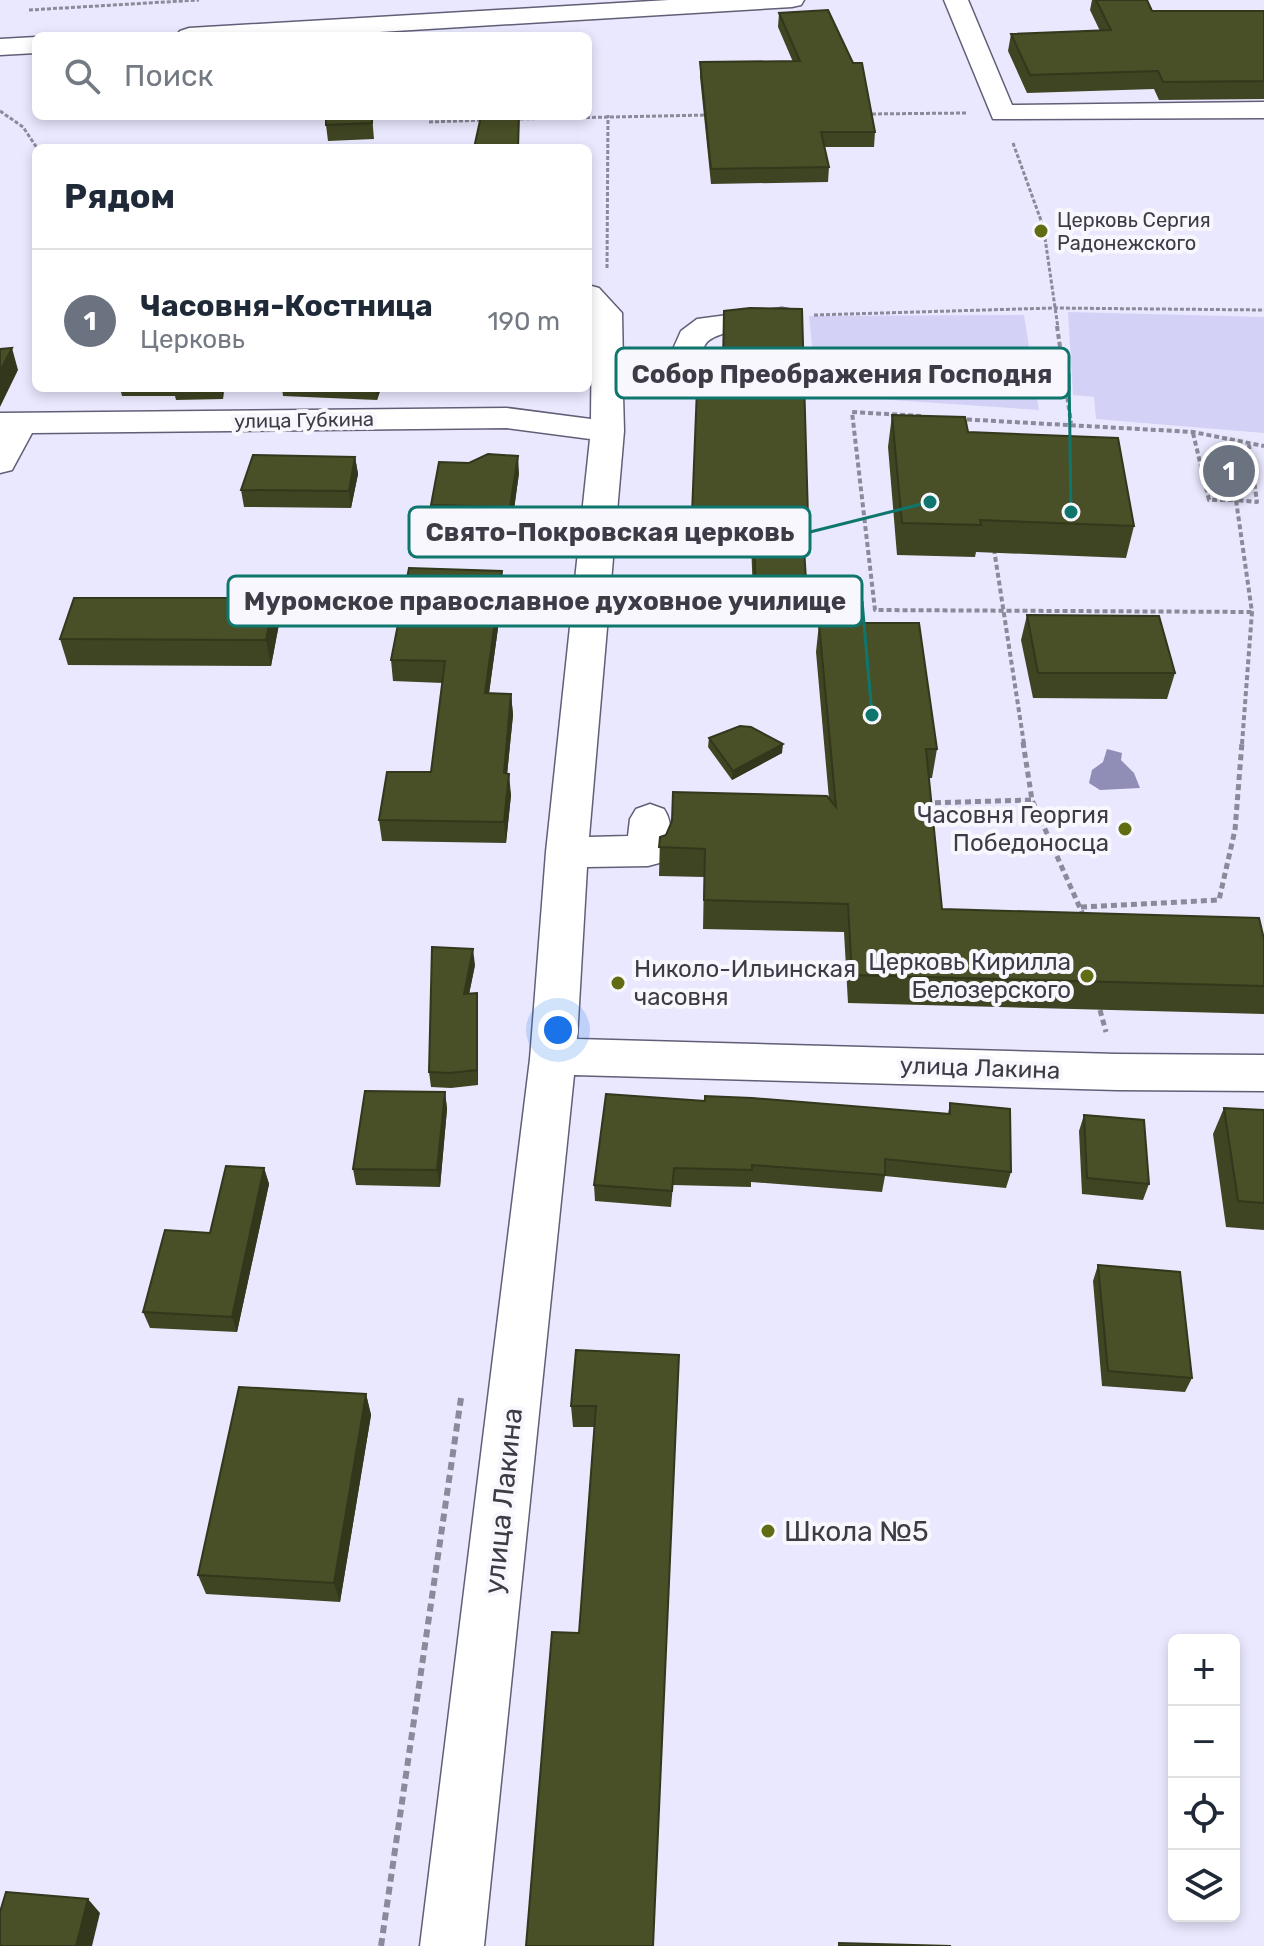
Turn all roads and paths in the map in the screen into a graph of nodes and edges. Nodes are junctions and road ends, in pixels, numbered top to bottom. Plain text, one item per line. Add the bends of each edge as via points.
1 (199, 0) edge
2 (792, 0) edge
3 (956, 0) edge
4 (16, 11) dead end
5 (256, 32) edge
6 (32, 45) edge
7 (0, 47) edge
8 (1264, 110) edge
9 (0, 111) edge
10 (1002, 113) junction
11 (860, 114) edge
12 (592, 115) edge
13 (608, 115) junction
14 (718, 115) edge
15 (485, 120) edge
16 (429, 122) dead end
17 (34, 144) edge
18 (1043, 226) dead end
19 (1045, 238) dead end
20 (598, 303) edge
21 (1053, 308) junction
22 (1264, 310) edge
23 (801, 315) joint
24 (607, 392) junction
25 (928, 417) edge
26 (958, 419) edge
27 (973, 419) junction
28 (10, 423) edge
29 (1071, 423) junction
30 (607, 431) junction
31 (1193, 432) junction
32 (975, 434) edge
33 (1249, 445) junction
34 (1264, 446) edge
35 (0, 463) edge
36 (1236, 500) junction
37 (992, 537) edge
38 (1004, 610) junction
39 (1252, 612) junction
40 (1032, 800) junction
41 (923, 803) edge
42 (650, 819) dead end
43 (567, 852) junction
44 (1081, 907) junction
45 (1086, 930) edge
46 (553, 1056) junction
47 (1264, 1073) edge
48 (463, 1386) dead end
49 (381, 1946) edge
50 (452, 1946) edge

1 - 4 path
2 - 5 street
3 - 10 street
6 - 7 street
8 - 10 street
9 - 17 path via 23,127
10 - 11 path
10 - 18 path
12 - 13 path
13 - 14 path
13 - 20 path
15 - 16 path
19 - 21 path
20 - 24 street, улица Лакина
21 - 22 path
21 - 23 path
21 - 29 path
23 - 24 street via 708,326 692,338 681,368 640,367
24 - 30 street, улица Лакина
25 - 38 path via 852,412 875,610
26 - 27 path
27 - 29 path
27 - 32 path
28 - 30 street, улица Губкина via 507,418
28 - 35 street
29 - 31 path
30 - 43 street, улица Лакина
31 - 33 path
31 - 36 path via 1209,500
33 - 34 path
33 - 36 path via 1257,502
36 - 39 path
37 - 38 path
38 - 39 path
38 - 40 path
39 - 44 path via 1235,830 1219,900
40 - 41 path
40 - 44 path
42 - 43 street via 648,851
43 - 46 street, улица Лакина
44 - 45 path
46 - 47 street, улица Лакина
46 - 50 street, улица Лакина
48 - 49 path

